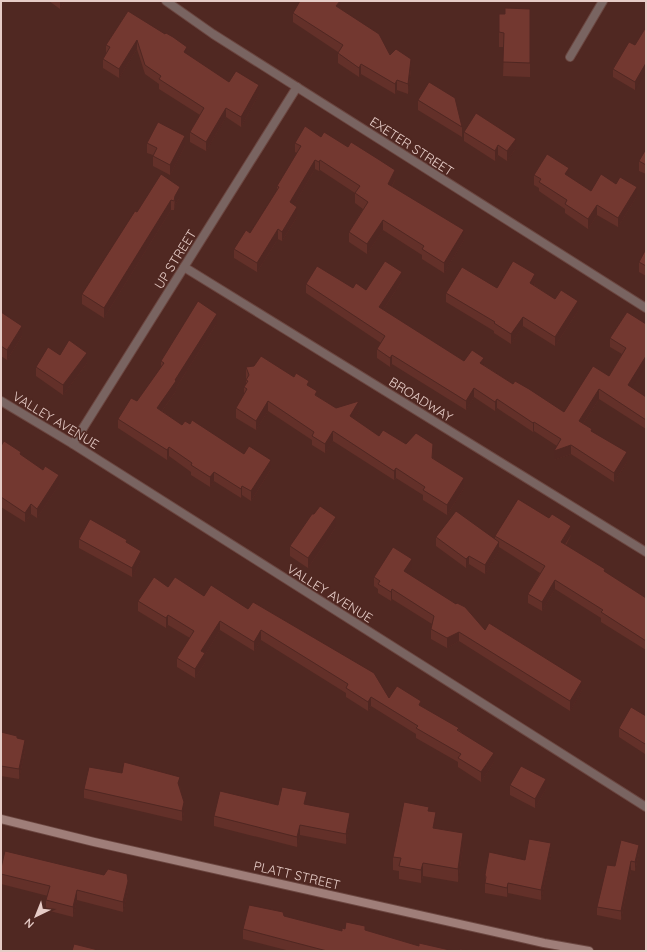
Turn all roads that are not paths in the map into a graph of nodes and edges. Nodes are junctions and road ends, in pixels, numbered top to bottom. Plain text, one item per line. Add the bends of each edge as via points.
1 (166, 1) edge
2 (603, 1) edge
3 (570, 57) dead end
4 (297, 86) junction
5 (184, 267) junction
6 (646, 308) edge
7 (1, 400) edge
8 (73, 444) junction
9 (646, 552) edge
10 (646, 807) edge
11 (1, 819) edge
12 (589, 951) edge

1 - 4 street, EXETER STREET via 213,34
2 - 3 street
4 - 5 street, UP STREET
4 - 6 street, EXETER STREET
5 - 8 street, UP STREET
5 - 9 street, BROADWAY
7 - 8 street, VALLEY AVENUE
8 - 10 street, VALLEY AVENUE
11 - 12 street, PLATT STREET via 94,842

